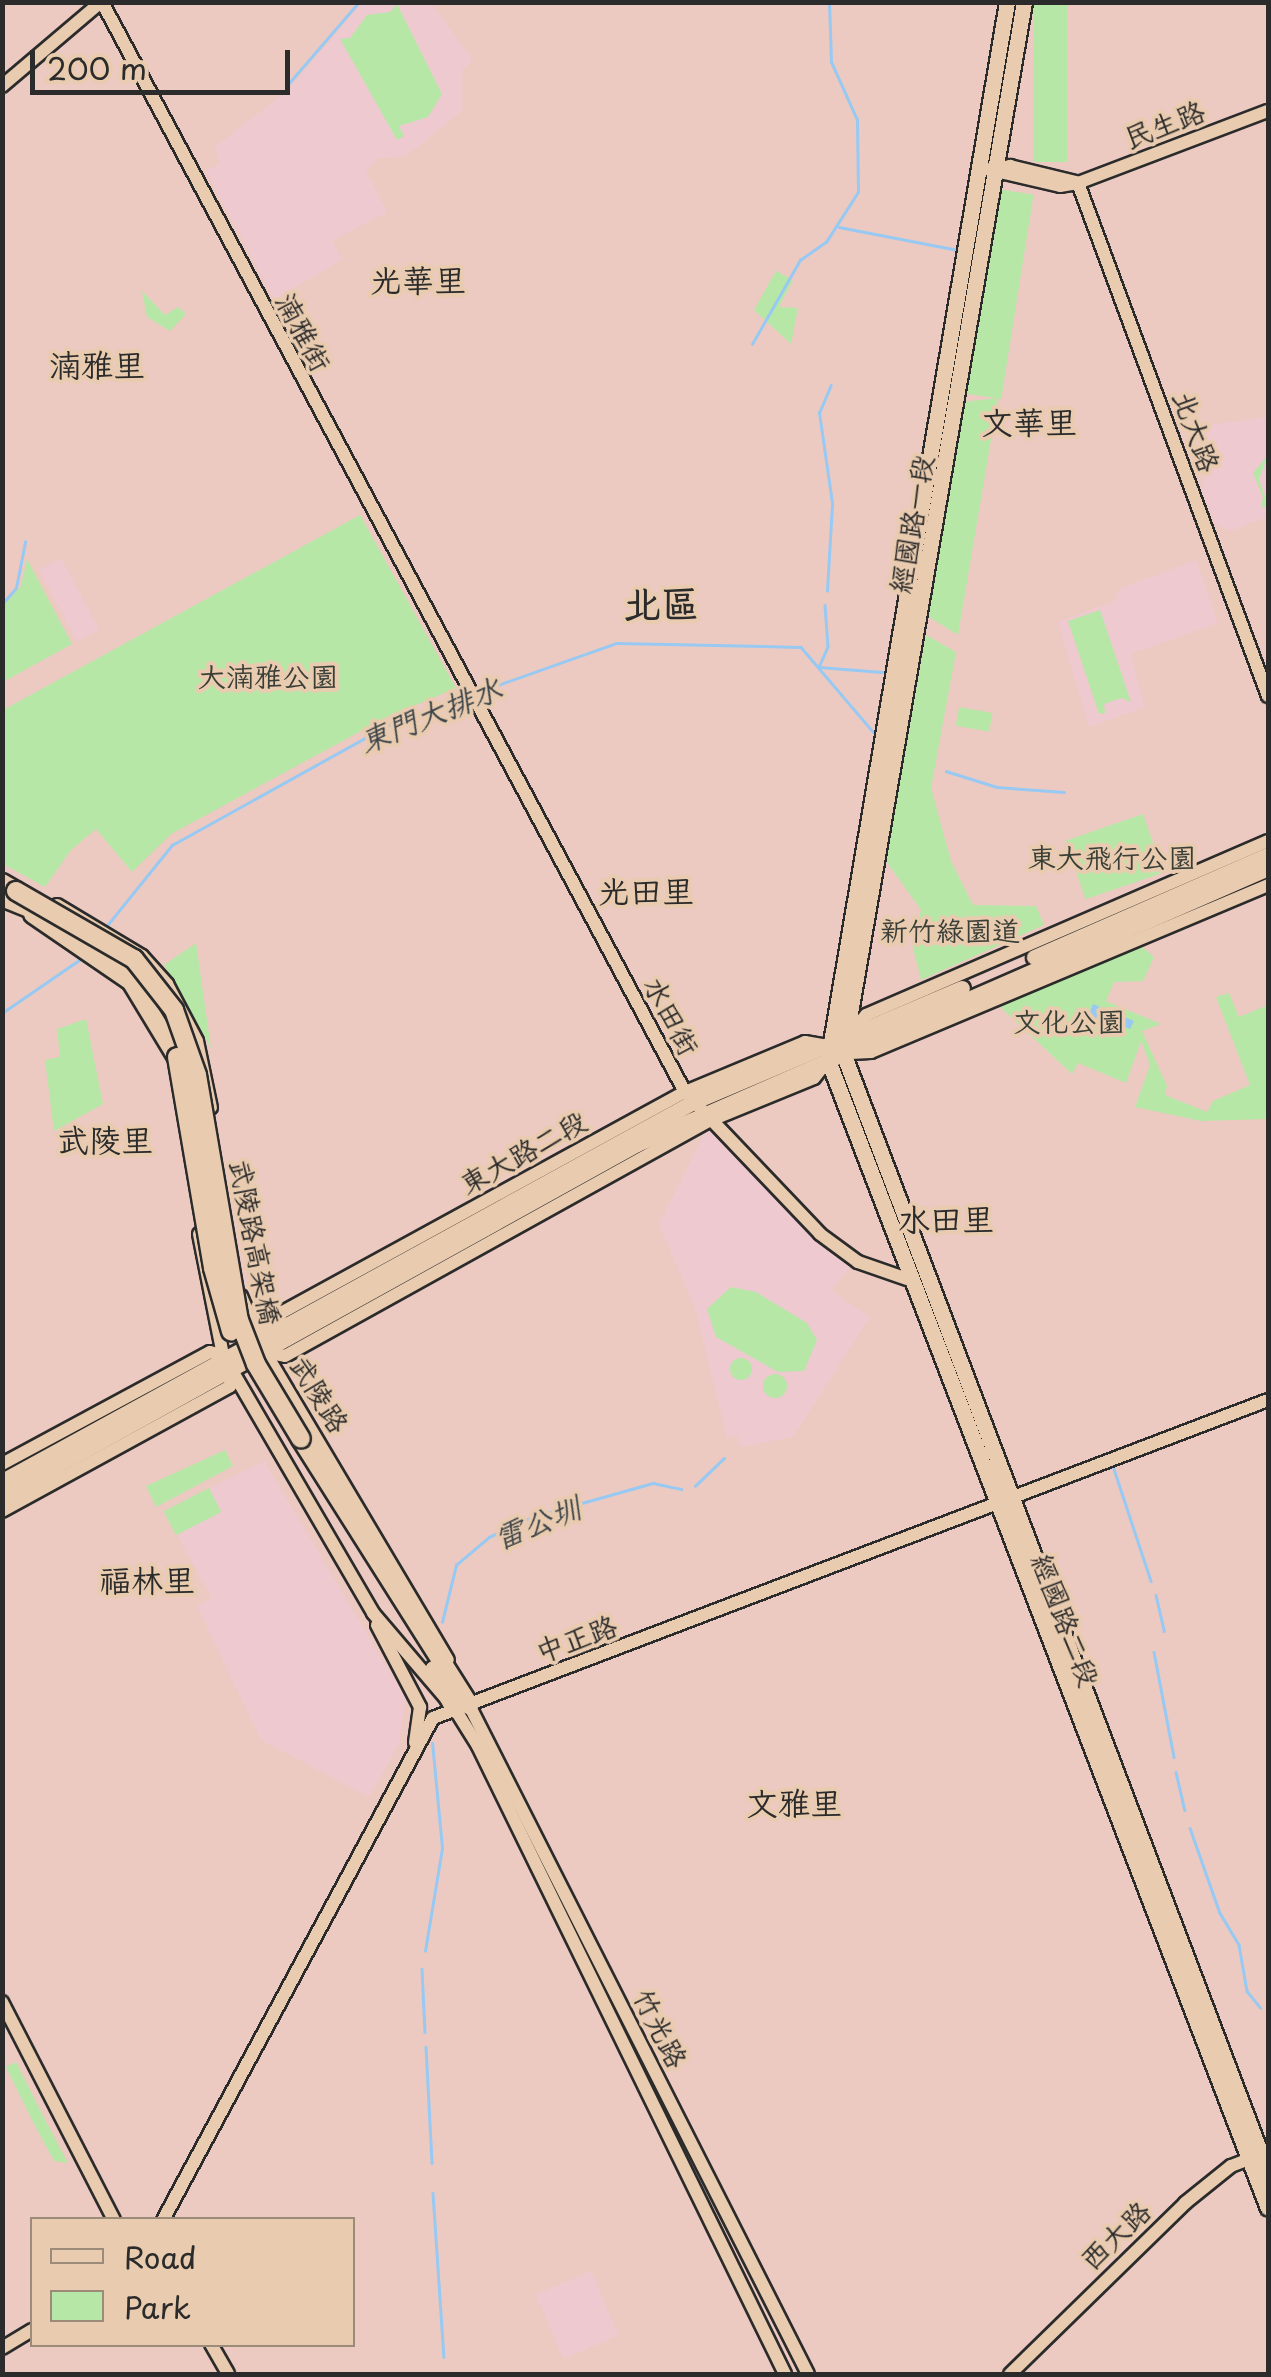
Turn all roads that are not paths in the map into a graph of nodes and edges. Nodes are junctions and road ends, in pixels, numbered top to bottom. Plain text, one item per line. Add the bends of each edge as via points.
1 (101, 2) edge
2 (1007, 2) edge
3 (1024, 2) edge
4 (2, 86) edge
5 (1268, 111) edge
6 (988, 168) junction
7 (1078, 184) junction
8 (1268, 696) edge
9 (476, 704) joint
10 (1268, 841) edge
11 (1268, 854) edge
12 (1268, 868) edge
13 (2, 875) edge
14 (1268, 885) edge
15 (10, 896) edge
16 (76, 930) junction
17 (836, 1049) junction
18 (697, 1107) junction
19 (204, 1169) junction
20 (225, 1201) junction
21 (196, 1214) junction
22 (907, 1279) junction
23 (259, 1335) junction
24 (265, 1352) junction
25 (227, 1362) junction
26 (1268, 1400) edge
27 (2, 1464) edge
28 (2, 1481) edge
29 (2, 1496) edge
30 (1013, 1500) junction
31 (994, 1505) junction
32 (2, 1510) edge
33 (373, 1613) junction
34 (462, 1707) junction
35 (414, 1752) junction
36 (2, 2002) edge
37 (1260, 2155) edge
38 (1268, 2172) edge
39 (1268, 2208) edge
40 (112, 2217) edge
41 (165, 2217) edge
42 (30, 2331) edge
43 (212, 2347) edge
44 (2, 2348) edge
45 (228, 2374) edge
46 (785, 2374) edge
47 (808, 2374) edge
48 (1010, 2374) edge

1 - 4 street
1 - 9 street, 湳雅街
2 - 6 main road, 經國路一段
3 - 6 main road, 經國路一段
5 - 7 street, 民生路
6 - 7 street via 1010,166
6 - 17 main road, 經國路一段 via 884,732
6 - 17 main road, 經國路一段 via 902,737
7 - 8 street, 北大路
9 - 18 street, 水田街
10 - 17 street, 東大路二段 via 866,1015
11 - 17 main road, 東大路二段
12 - 17 main road, 東大路二段
13 - 16 street
14 - 17 street, 東大路二段 via 871,1052
15 - 16 street
15 - 16 street
15 - 19 highway, bridge via 122,960 162,1006 181,1045
15 - 34 highway, 武陵路高架橋, bridge via 134,960 174,1010 197,1075 239,1320 298,1441
16 - 20 street, 武陵路 via 142,956 177,999 198,1041
16 - 21 street via 136,998 166,1049
17 - 18 main road, 東大路二段
17 - 18 street, 東大路二段 via 814,1078
17 - 22 main road, 經國路二段
17 - 30 main road, 經國路二段
18 - 22 street, 水田街 via 820,1234 858,1262
18 - 23 main road, 東大路二段
18 - 24 main road, 東大路二段
19 - 20 highway
19 - 21 highway
20 - 23 street, 武陵路 via 243,1305
21 - 25 street
22 - 31 main road, 經國路二段
23 - 24 street, 武陵路
23 - 25 main road, 東大路二段
24 - 25 main road, 東大路二段
24 - 34 street, 武陵路 via 440,1642
25 - 27 street, 東大路二段 via 210,1352
25 - 28 main road, 東大路二段
25 - 29 main road, 東大路二段
25 - 32 street, 東大路二段 via 230,1386
25 - 33 street
26 - 30 street, 中正路
30 - 31 street, 中正路
30 - 37 main road, 經國路二段
31 - 34 street, 中正路
31 - 37 main road, 經國路二段
33 - 34 street
33 - 35 street via 420,1707
34 - 35 street, 中正路 via 433,1718
34 - 46 street, 竹光路
34 - 47 street, 竹光路
35 - 41 street, 中正路
36 - 40 street
37 - 38 main road, 經國路二段
37 - 39 main road, 經國路二段
37 - 48 street, 西大路 via 1216,2177 1139,2244
42 - 44 street
43 - 45 street

